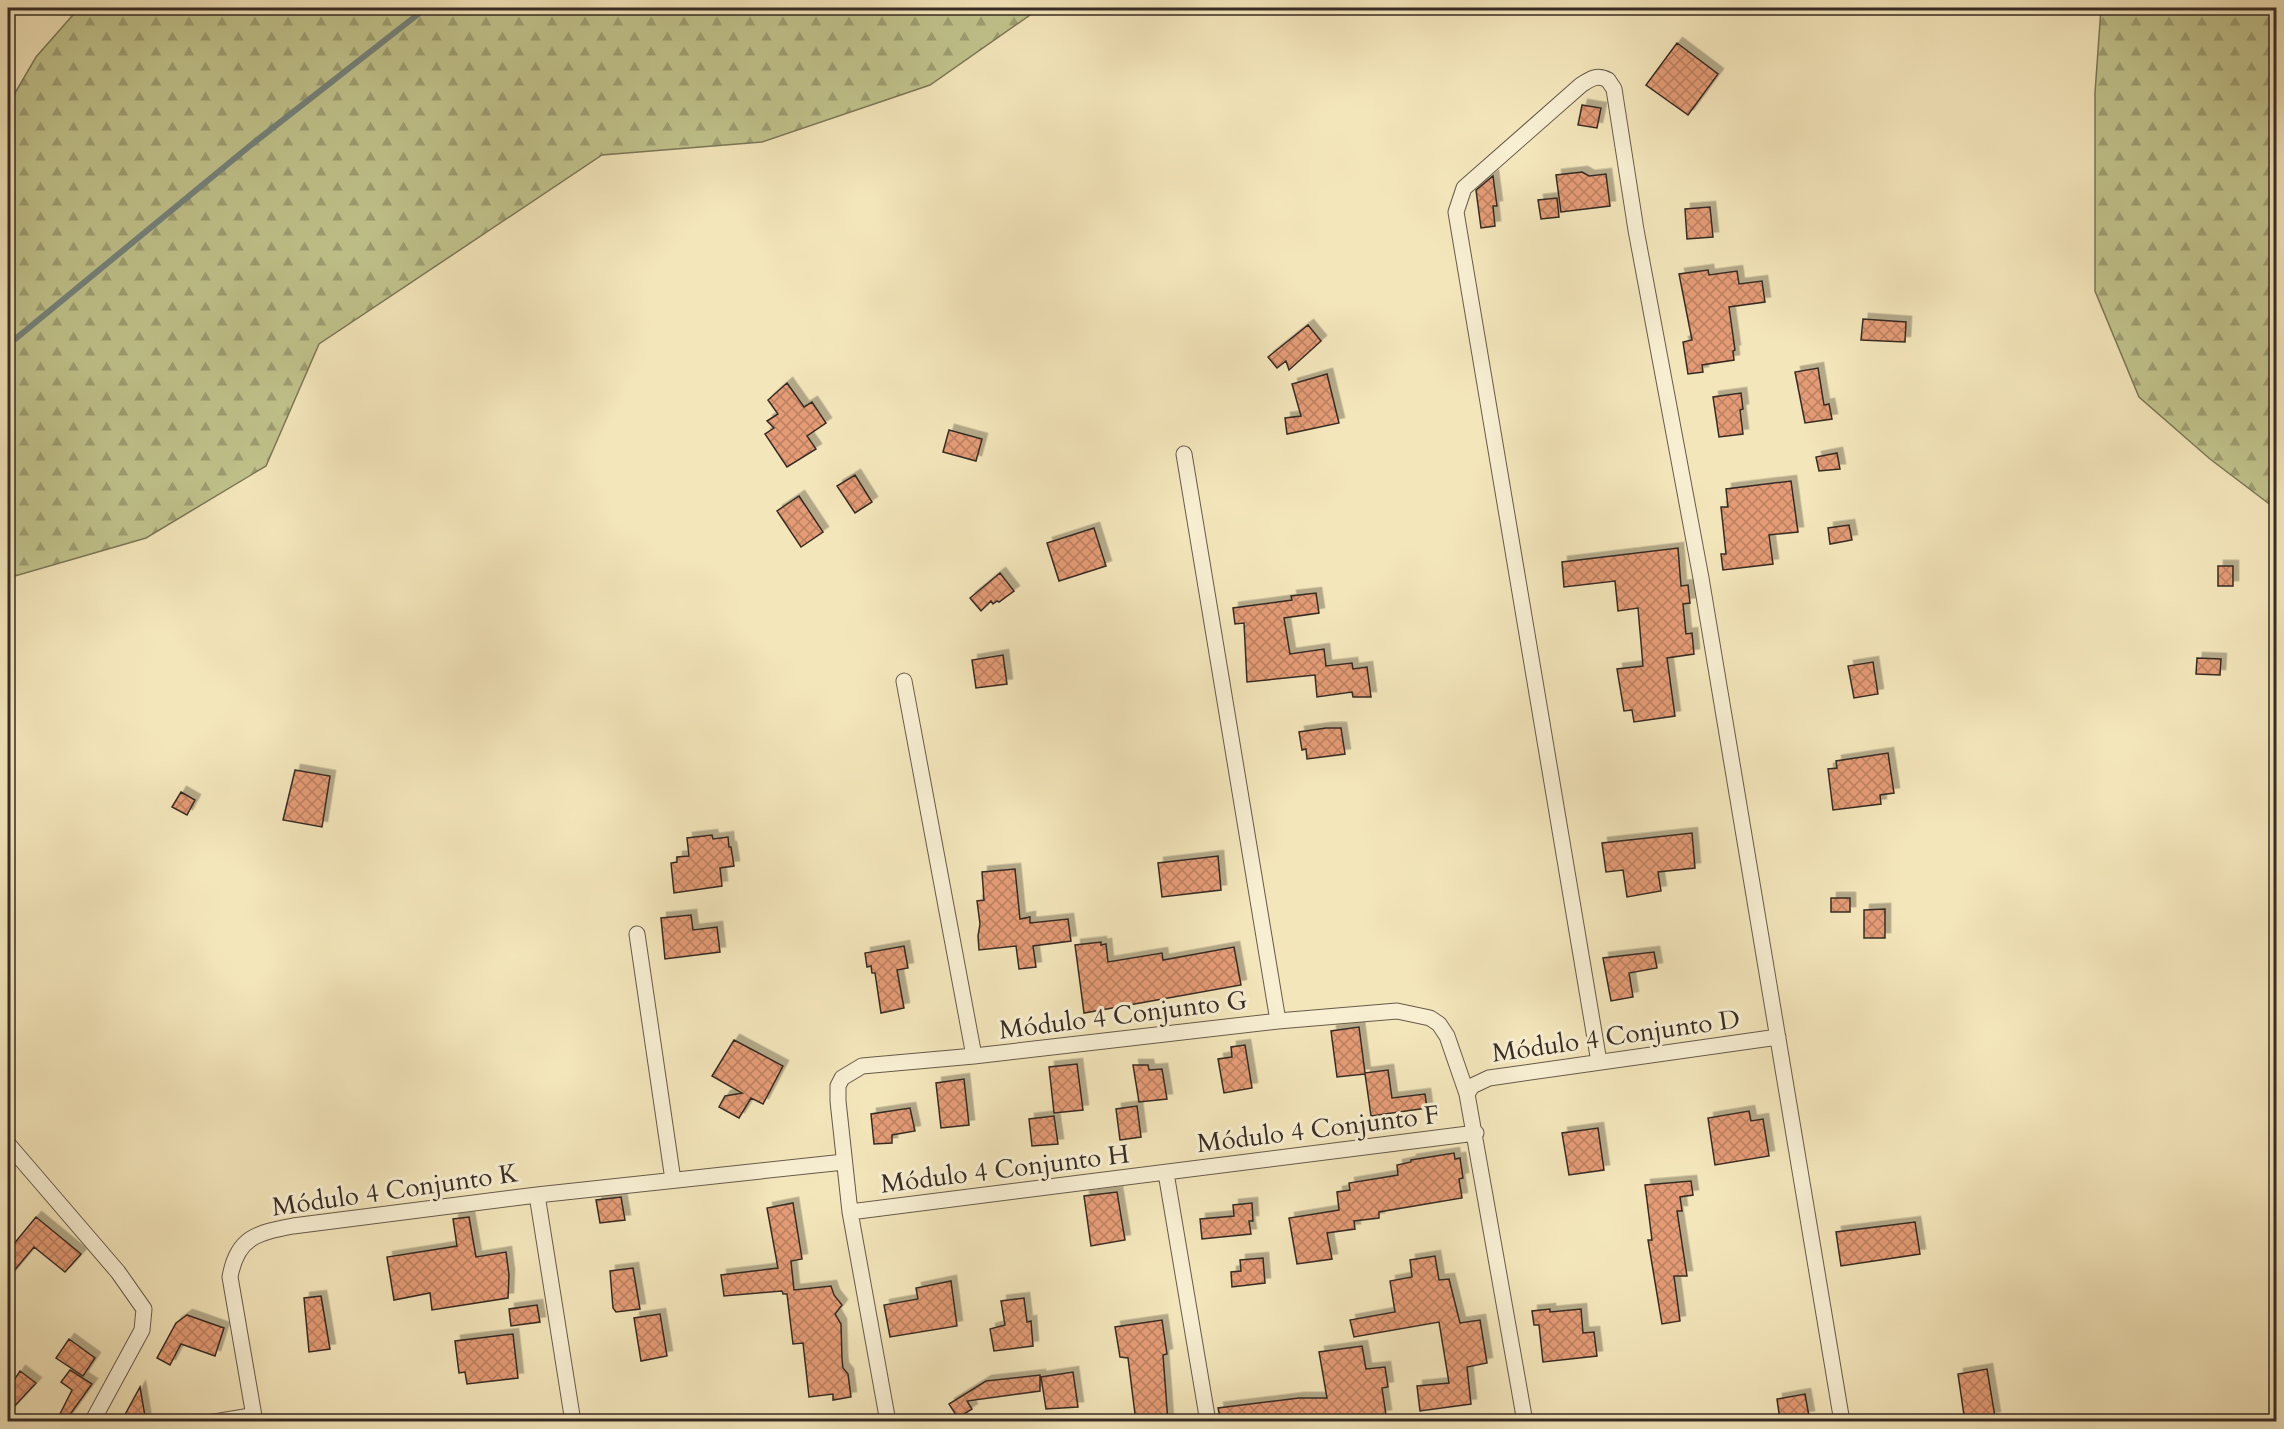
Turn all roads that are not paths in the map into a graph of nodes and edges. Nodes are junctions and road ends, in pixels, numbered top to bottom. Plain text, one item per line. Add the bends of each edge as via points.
1 (1184, 454) dead end
2 (904, 681) dead end
3 (637, 934) dead end
4 (1278, 1021) junction
5 (1779, 1037) junction
6 (974, 1056) junction
7 (1599, 1062) junction
8 (1467, 1094) junction
9 (1476, 1134) junction
10 (8, 1144) edge
11 (844, 1162) junction
12 (1166, 1173) junction
13 (673, 1180) junction
14 (537, 1195) junction
15 (850, 1212) junction
16 (254, 1417) edge
17 (92, 1422) edge
18 (193, 1422) edge
19 (573, 1422) edge
20 (888, 1422) edge
21 (1208, 1422) edge
22 (1525, 1422) edge
23 (1842, 1422) edge

1 - 4 street
2 - 6 street
3 - 13 street
4 - 6 street, Módulo 4 Conjunto G
4 - 8 street, Módulo 4 Conjunto G via 1397,1011 1430,1018 1447,1036
5 - 7 street, Módulo 4 Conjunto D
5 - 7 street via 1614,89 1608,80 1593,77 1464,189 1456,212
5 - 23 street
6 - 11 street, Módulo 4 Conjunto G via 862,1066 842,1078 838,1101
7 - 8 street, Módulo 4 Conjunto D via 1489,1078 1472,1086
8 - 9 street, Módulo 4 Conjunto G
9 - 12 street, Módulo 4 Conjunto F
9 - 22 street, Módulo 4 Conjunto G
10 - 17 street via 118,1272 144,1309 142,1330
11 - 13 street, Módulo 4 Conjunto K
11 - 15 street, Módulo 4 Conjunto G
12 - 15 street, Módulo 4 Conjunto H
12 - 21 street
13 - 14 street, Módulo 4 Conjunto K
14 - 16 street, Módulo 4 Conjunto K via 266,1231 249,1238 233,1258 230,1277
14 - 19 street
15 - 20 street, Módulo 4 Conjunto G
16 - 18 lane

